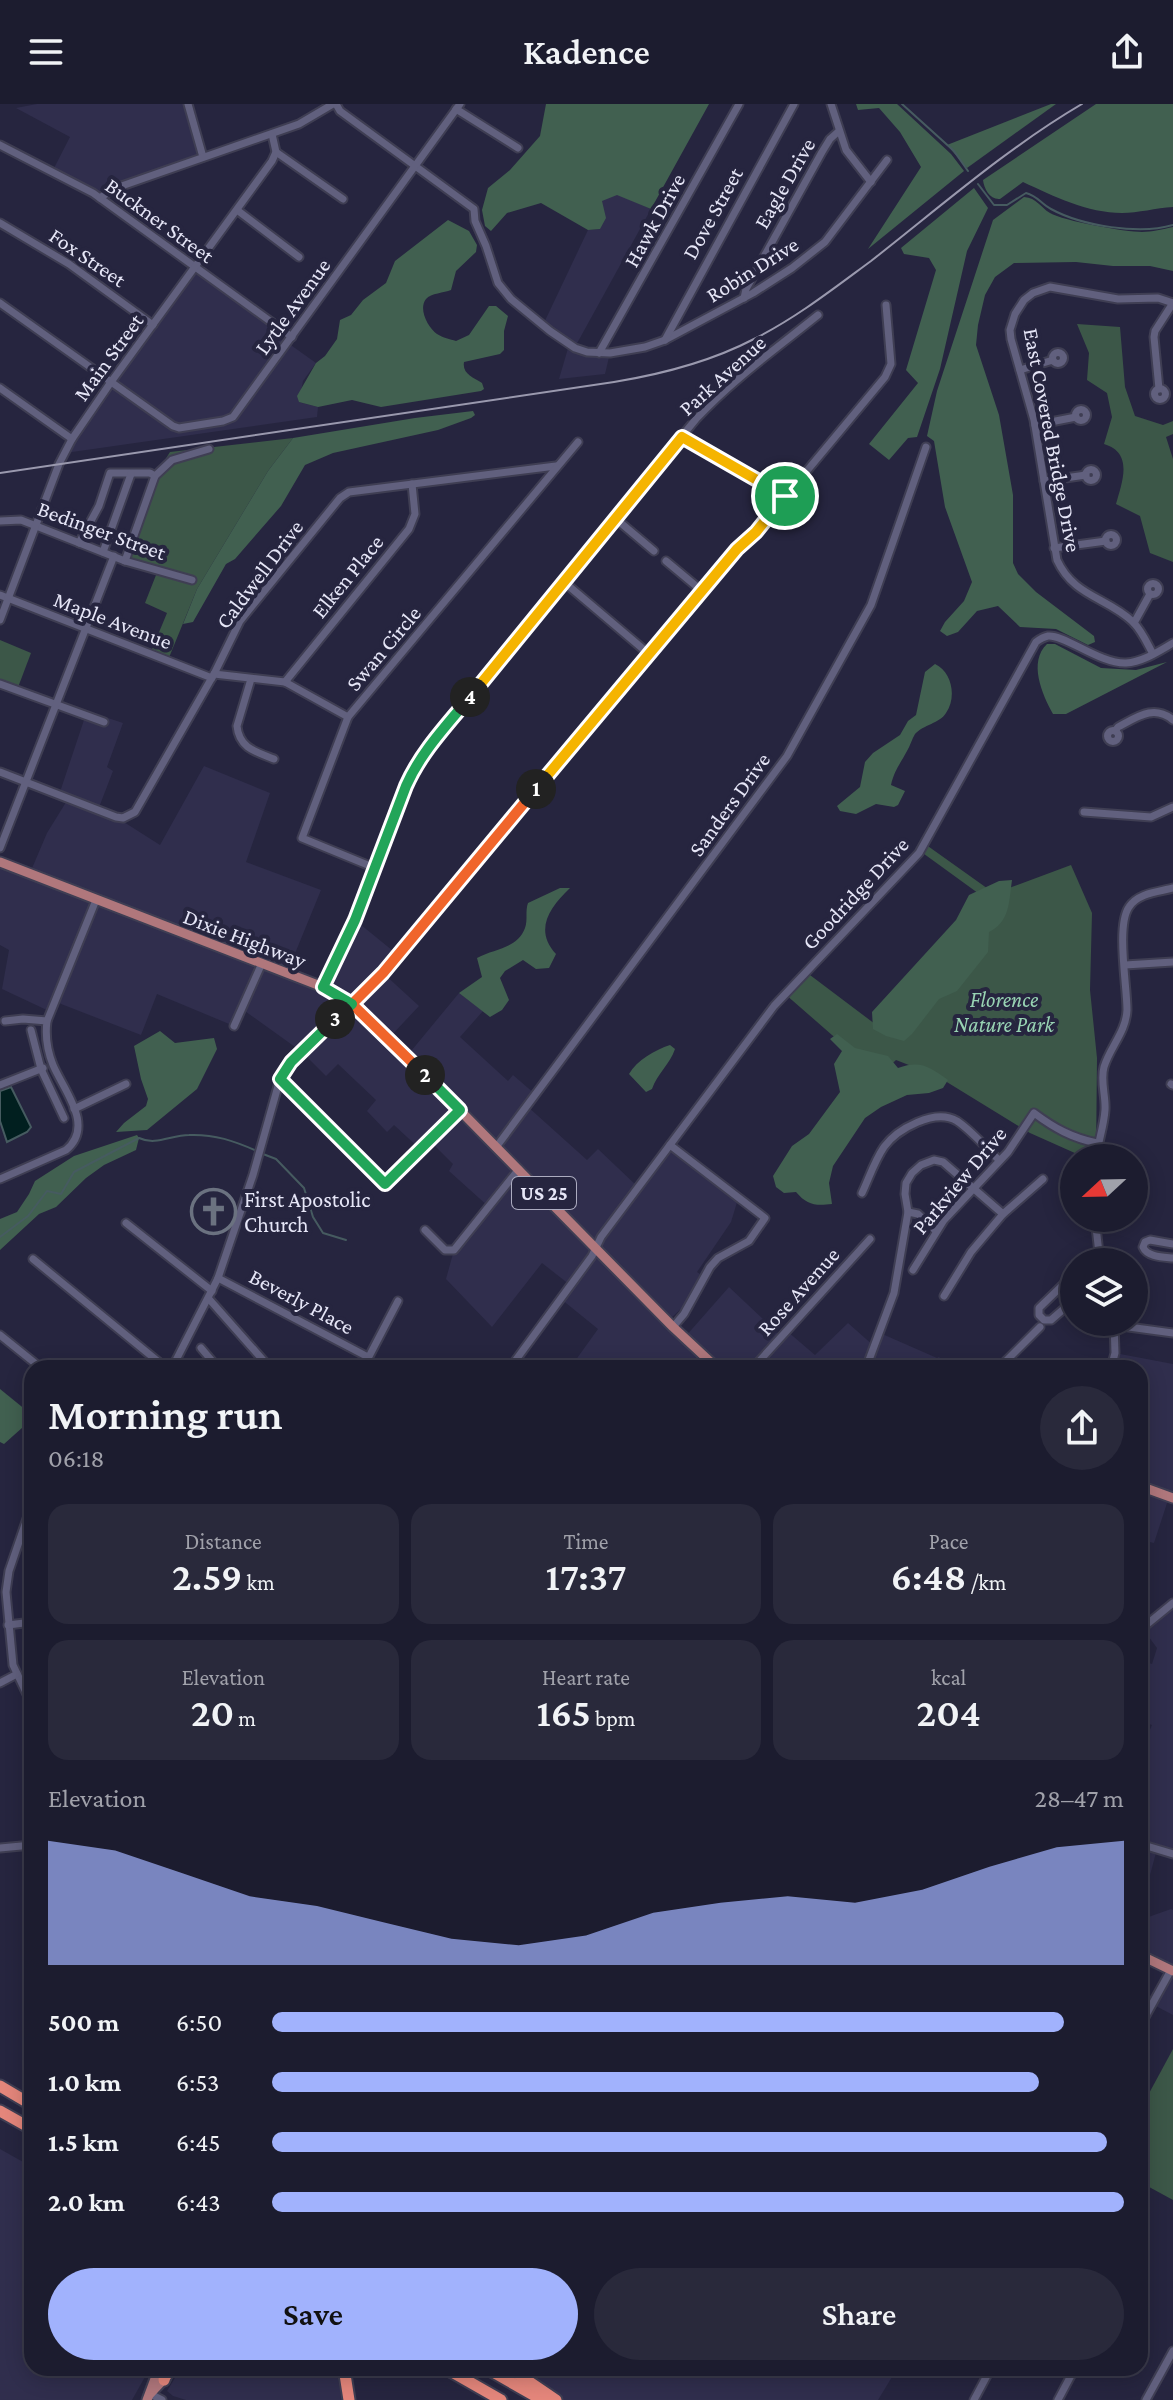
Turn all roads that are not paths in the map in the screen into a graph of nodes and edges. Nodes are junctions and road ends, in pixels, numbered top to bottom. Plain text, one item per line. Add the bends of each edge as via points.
1 (188, 104) edge
2 (334, 104) edge
3 (739, 104) edge
4 (794, 104) edge
5 (831, 104) edge
6 (458, 106) edge
7 (839, 131) junction
8 (272, 134) junction
9 (0, 145) edge
10 (518, 148) dead end
11 (276, 152) junction
12 (203, 157) junction
13 (887, 160) dead end
14 (415, 166) junction
15 (871, 182) junction
16 (100, 198) junction
17 (343, 199) dead end
18 (237, 210) junction
19 (0, 223) edge
20 (299, 257) dead end
21 (196, 267) junction
22 (744, 298) junction
23 (0, 303) edge
24 (1173, 303) edge
25 (886, 305) dead end
26 (818, 315) dead end
27 (153, 325) junction
28 (292, 337) junction
29 (665, 340) junction
30 (599, 353) junction
31 (1053, 360) dead end
32 (1020, 370) junction
33 (111, 382) junction
34 (0, 388) edge
35 (1159, 389) dead end
36 (1076, 417) dead end
37 (1035, 425) junction
38 (682, 437) junction
39 (72, 439) junction
40 (578, 442) dead end
41 (926, 447) dead end
42 (209, 449) dead end
43 (556, 466) junction
44 (131, 474) junction
45 (1086, 475) dead end
46 (155, 476) junction
47 (1044, 481) junction
48 (412, 484) junction
49 (785, 496) junction
50 (616, 519) junction
51 (0, 521) edge
52 (36, 526) junction
53 (1106, 541) dead end
54 (79, 543) junction
55 (1054, 548) junction
56 (654, 551) dead end
57 (103, 552) junction
58 (114, 556) junction
59 (125, 561) junction
60 (666, 561) dead end
61 (192, 580) dead end
62 (564, 582) junction
63 (702, 591) junction
64 (1150, 594) dead end
65 (4, 597) edge
66 (0, 620) edge
67 (1134, 623) junction
68 (86, 629) junction
69 (1173, 643) edge
70 (649, 654) junction
71 (1153, 654) junction
72 (213, 676) junction
73 (251, 679) junction
74 (285, 682) junction
75 (0, 684) edge
76 (56, 706) junction
77 (348, 717) junction
78 (1173, 720) edge
79 (104, 722) dead end
80 (1115, 731) dead end
81 (274, 759) dead end
82 (0, 772) edge
83 (26, 782) junction
84 (1173, 807) edge
85 (1084, 812) dead end
86 (0, 848) edge
87 (0, 862) edge
88 (375, 868) junction
89 (1173, 888) edge
90 (96, 900) junction
91 (1173, 962) edge
92 (262, 963) junction
93 (1125, 965) junction
94 (323, 987) junction
95 (352, 1004) junction
96 (5, 1021) dead end
97 (47, 1021) junction
98 (234, 1026) dead end
99 (31, 1030) dead end
100 (53, 1064) junction
101 (41, 1069) junction
102 (280, 1079) junction
103 (126, 1084) dead end
104 (0, 1085) edge
105 (74, 1109) junction
106 (460, 1110) junction
107 (64, 1118) dead end
108 (1097, 1143) joint
109 (670, 1145) junction
110 (497, 1146) junction
111 (999, 1160) junction
112 (519, 1169) junction
113 (0, 1179) edge
114 (1043, 1179) dead end
115 (974, 1189) junction
116 (862, 1193) dead end
117 (908, 1212) junction
118 (1003, 1214) junction
119 (126, 1223) dead end
120 (425, 1230) dead end
121 (936, 1231) junction
122 (870, 1239) dead end
123 (1173, 1244) edge
124 (596, 1247) junction
125 (1173, 1258) edge
126 (33, 1259) dead end
127 (913, 1270) dead end
128 (218, 1278) junction
129 (1060, 1291) edge
130 (210, 1295) junction
131 (944, 1296) dead end
132 (398, 1301) dead end
133 (1060, 1312) edge
134 (673, 1327) junction
135 (1040, 1327) dead end
136 (1148, 1329) edge
137 (1173, 1333) edge
138 (0, 1335) edge
139 (1114, 1336) edge
140 (201, 1348) dead end
141 (368, 1357) junction
142 (31, 1360) edge
143 (159, 1360) edge
144 (173, 1360) edge
145 (211, 1360) edge
146 (263, 1360) edge
147 (367, 1360) edge
148 (516, 1360) edge
149 (708, 1360) edge
150 (760, 1360) edge
151 (869, 1360) edge
152 (1007, 1360) edge
153 (1113, 1360) edge
154 (1148, 1489) edge
155 (1173, 1498) edge
156 (24, 1523) edge
157 (0, 1565) edge
158 (4, 1571) edge
159 (1173, 1603) edge
160 (24, 1623) edge
161 (1148, 1623) edge
162 (8, 1625) junction
163 (17, 1674) junction
164 (0, 1683) edge
165 (24, 1688) edge
166 (24, 1846) edge
167 (1148, 1846) edge
168 (0, 1848) edge
169 (1173, 1854) edge
170 (1148, 1959) edge
171 (1172, 1971) edge
172 (1148, 2012) edge
173 (0, 2085) edge
174 (24, 2092) edge
175 (24, 2100) edge
176 (0, 2111) edge
177 (24, 2124) edge
178 (1173, 2351) edge
179 (156, 2376) edge
180 (165, 2376) edge
181 (345, 2376) edge
182 (459, 2376) edge
183 (500, 2376) edge
184 (521, 2376) edge
185 (987, 2376) edge
186 (1071, 2376) edge
187 (148, 2397) edge
188 (162, 2400) edge
189 (349, 2400) edge
190 (501, 2400) edge
191 (542, 2400) edge
192 (556, 2400) edge
193 (974, 2400) edge
194 (1058, 2400) edge
195 (1146, 2400) edge

1 - 12 street
2 - 8 street
2 - 14 street
3 - 30 street, Hawk Drive
4 - 29 street, Dove Street
5 - 7 street
6 - 10 street
6 - 14 street, Lytle Avenue
7 - 15 street via 849,155
7 - 22 street, Eagle Drive via 822,152
8 - 11 street
8 - 12 street
9 - 16 street, Buckner Street
11 - 17 street
11 - 18 street, Main Street
12 - 16 street
13 - 15 street, Robin Drive
14 - 28 street, Lytle Avenue
14 - 30 street via 474,209 498,283 511,299 569,345
15 - 22 street, Robin Drive via 817,250
16 - 21 street, Buckner Street
18 - 20 street
18 - 21 street, Main Street
19 - 27 street, Fox Street via 69,264
21 - 27 street, Main Street
21 - 28 street, Buckner Street
22 - 29 street, Robin Drive
23 - 33 street, Lytle Avenue
24 - 32 street, East Covered Bridge Drive via 1061,288 1038,290 1024,300 1011,322
24 - 35 street via 1154,337
25 - 49 street via 889,372
26 - 38 street, Park Avenue via 712,401
27 - 33 street, Main Street
28 - 33 street, Lytle Avenue via 233,417 223,421 173,426
29 - 30 street, Robin Drive
31 - 32 street
32 - 37 street, East Covered Bridge Drive
33 - 39 street, Main Street
34 - 39 street
36 - 37 street
37 - 47 street, East Covered Bridge Drive
38 - 49 street
38 - 50 street, Park Avenue
39 - 52 street, Main Street
40 - 43 street, Swan Circle
41 - 110 street, Sanders Drive via 871,605 787,756
42 - 46 street via 172,460
43 - 48 street, Caldwell Drive
43 - 77 street, Swan Circle
44 - 46 street
44 - 54 street via 110,473
44 - 57 street
45 - 47 street
46 - 59 street
47 - 55 street, East Covered Bridge Drive
48 - 72 street, Caldwell Drive via 349,492 340,498 247,612
48 - 74 street, Elken Place via 415,514 409,529
49 - 63 street
50 - 56 street
50 - 62 street, Park Avenue
51 - 52 street, Bedinger Street
52 - 54 street, Bedinger Street
52 - 65 street, Main Street
53 - 55 street
54 - 57 street, Bedinger Street
55 - 67 street, East Covered Bridge Drive via 1077,588
57 - 58 street, Bedinger Street
58 - 59 street, Bedinger Street
58 - 68 street
59 - 61 street, Bedinger Street
60 - 63 street
62 - 70 street
62 - 88 street, Park Avenue via 426,748
63 - 70 street
64 - 67 street
65 - 66 street, Main Street
65 - 68 street, Maple Avenue
67 - 71 street, East Covered Bridge Drive
68 - 72 street, Maple Avenue
68 - 76 street
69 - 71 street, Goodridge Drive
70 - 95 street
71 - 109 street, Goodridge Drive via 1117,662 1054,637 1036,642 919,853 774,1006
72 - 73 street, Maple Avenue
72 - 83 street, Caldwell Drive via 135,812 116,817
73 - 74 street, Maple Avenue
73 - 81 street via 238,734 247,747
74 - 77 street, Maple Avenue
75 - 76 street
76 - 79 street
76 - 83 street
77 - 88 street, Swan Circle via 302,838
78 - 80 street via 1147,713
82 - 83 street, Caldwell Drive
83 - 86 street
84 - 85 street via 1151,817
87 - 90 main road, Dixie Highway / US 25
88 - 94 street, Park Avenue
89 - 93 street via 1139,898 1128,908 1123,922
90 - 92 main road, Dixie Highway / US 25
90 - 97 street
91 - 93 street
92 - 94 main road, Dixie Highway / US 25
92 - 98 street
93 - 108 street via 1127,1015 1104,1066 1105,1107
94 - 95 main road, Dixie Highway / US 25
95 - 102 street
95 - 106 main road, Dixie Highway / US 25
96 - 97 street
97 - 100 street
99 - 101 street
100 - 101 street
100 - 105 street
101 - 104 street
101 - 107 street
102 - 106 street via 385,1184
102 - 128 street
103 - 105 street
105 - 113 street via 79,1124 72,1144
106 - 110 main road, Dixie Highway / US 25
108 - 111 street, Parkview Drive via 1053,1128 1034,1113
109 - 124 street, Goodridge Drive
109 - 134 street via 765,1218 749,1241 710,1267
110 - 112 main road, Dixie Highway / US 25
111 - 115 street, Parkview Drive
111 - 116 street via 956,1121 929,1119 904,1129 885,1146
112 - 120 street via 457,1248 445,1250
112 - 124 main road, Dixie Highway / US 25
114 - 118 street
115 - 117 street via 943,1162 925,1163 906,1183
115 - 118 street
115 - 121 street, Parkview Drive
117 - 121 street
117 - 151 street via 894,1293
118 - 131 street
119 - 130 street
121 - 127 street, Parkview Drive
122 - 150 street, Rose Avenue
123 - 125 street via 1150,1240 1143,1247 1149,1254
124 - 134 main road, Dixie Highway / US 25
124 - 148 street, Goodridge Drive
126 - 143 street
128 - 130 street
128 - 141 street, Beverly Place
129 - 133 street via 1039,1308 1039,1315 1051,1320
130 - 144 street
130 - 146 street
132 - 141 street
134 - 149 main road, Dixie Highway / US 25
135 - 152 street
136 - 137 street
138 - 142 street
139 - 153 street
140 - 145 street
141 - 147 street
154 - 155 main road
156 - 158 street
157 - 158 street
158 - 162 street
159 - 161 street
160 - 162 street
162 - 163 street
163 - 164 street
163 - 165 street
166 - 168 street
167 - 169 street
170 - 171 main road
171 - 172 street
173 - 174 highway
173 - 175 highway
176 - 177 highway
178 - 195 street
179 - 187 main road
180 - 187 main road
181 - 189 highway
182 - 190 highway
183 - 191 highway
184 - 192 highway
185 - 193 street
186 - 194 street
187 - 188 street

